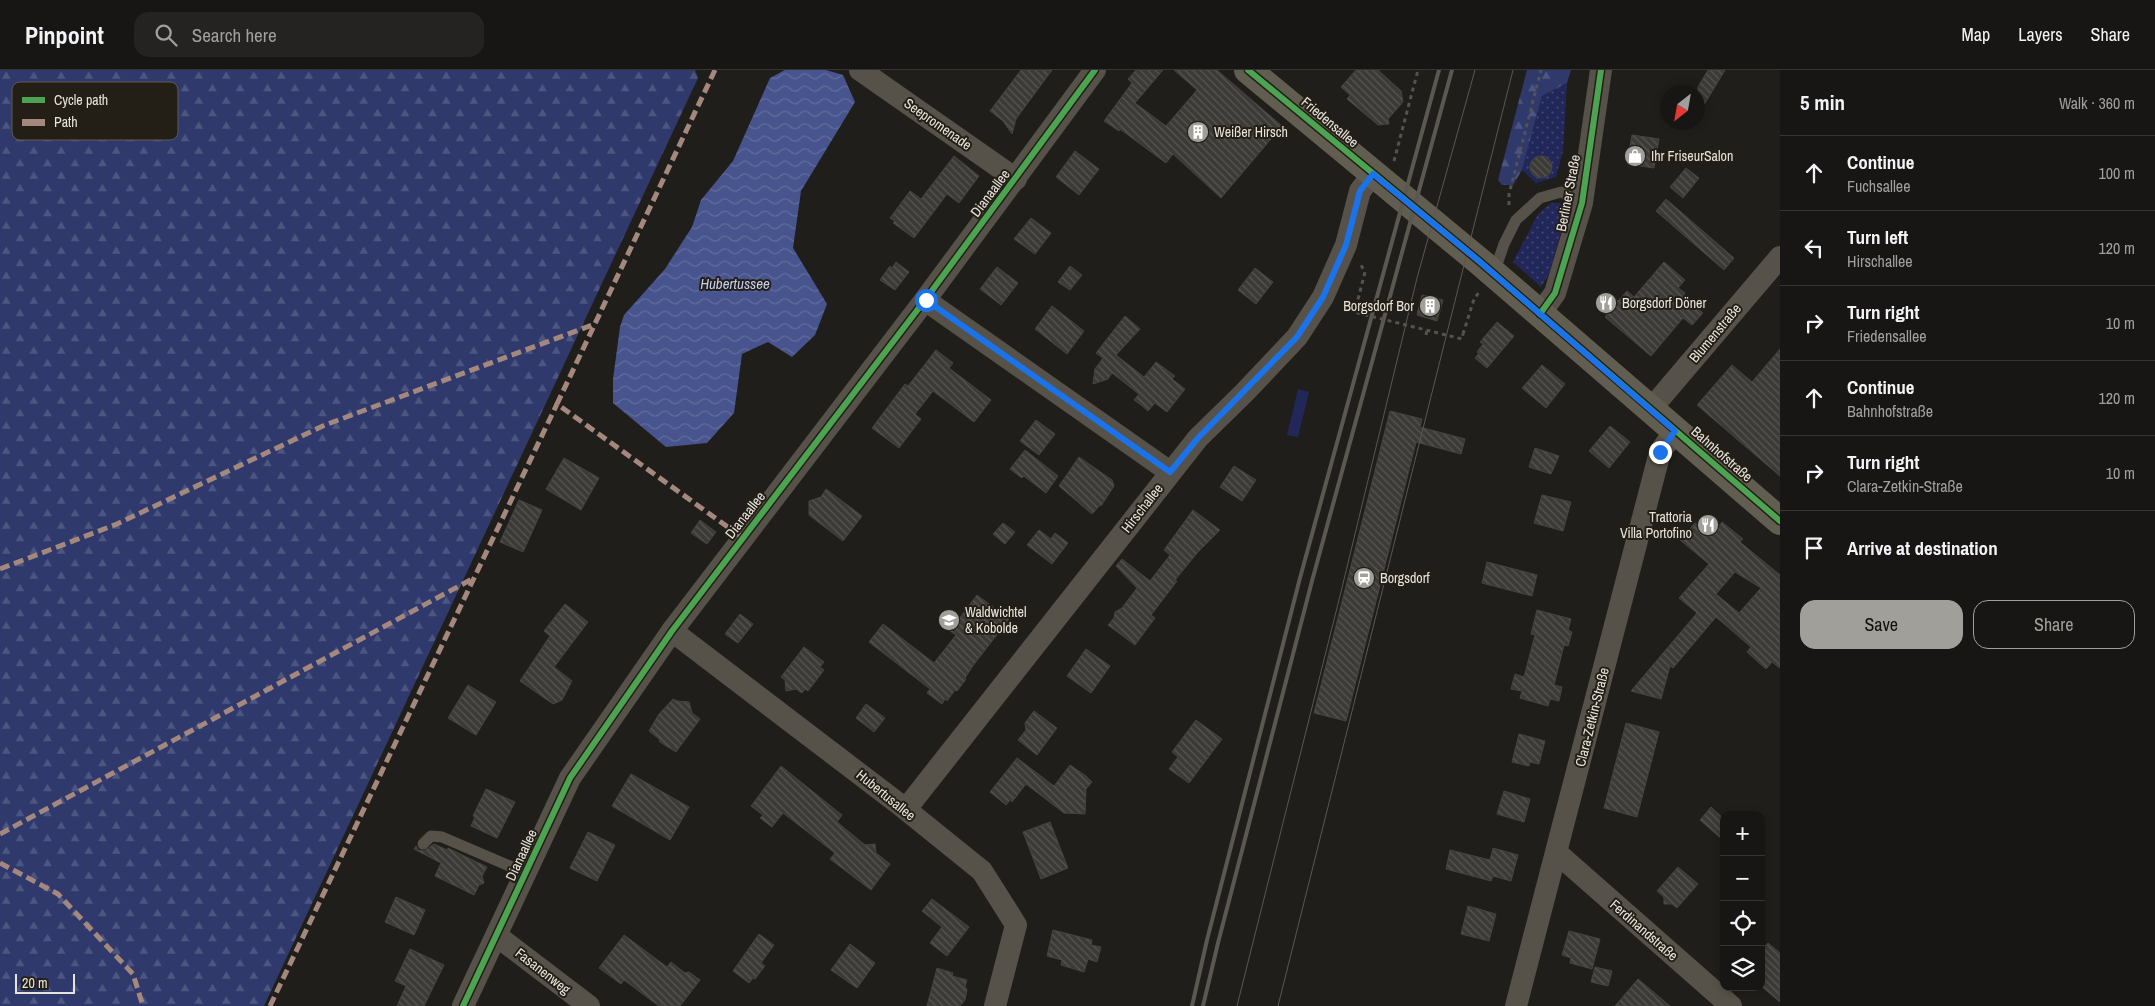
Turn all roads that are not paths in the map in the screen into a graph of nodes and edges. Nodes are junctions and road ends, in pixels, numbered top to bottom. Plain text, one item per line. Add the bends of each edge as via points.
1 (860, 70) edge
2 (1095, 70) edge
3 (1248, 70) edge
4 (1601, 70) edge
5 (1016, 178) junction
6 (1379, 187) junction
7 (1582, 204) junction
8 (1780, 257) edge
9 (1494, 274) junction
10 (926, 300) junction
11 (1540, 314) junction
12 (1650, 410) junction
13 (1675, 431) junction
14 (1170, 472) junction
15 (1780, 521) edge
16 (672, 630) junction
17 (906, 809) junction
18 (423, 844) dead end
19 (1557, 853) junction
20 (526, 873) junction
21 (497, 936) junction
22 (463, 1006) edge
23 (588, 1006) edge
24 (995, 1006) edge
25 (1516, 1006) edge
26 (1731, 1006) edge

1 - 5 street, Seepromenade
2 - 5 street, Dianaallee
3 - 6 street, Friedensallee
4 - 7 street, Berliner Straße
5 - 10 street, Dianaallee
6 - 9 street, Bahnhofstraße
6 - 14 street, Hirschallee via 1346,245 1323,297 1297,337 1198,438
7 - 9 lane via 1561,192 1540,198 1516,220
7 - 11 street, Berliner Straße via 1556,293
8 - 12 street, Blumenstraße
9 - 11 street, Bahnhofstraße
10 - 14 street
10 - 16 street, Dianaallee
11 - 12 street, Bahnhofstraße
12 - 13 street, Bahnhofstraße
13 - 15 street, Bahnhofstraße
13 - 19 street, Clara-Zetkin-Straße via 1660,452
14 - 17 street, Hirschallee
16 - 17 street, Hubertusallee
16 - 20 street, Dianaallee via 570,778
17 - 24 street, Hubertusallee via 982,871 1016,925
18 - 20 lane via 431,836 442,837
19 - 25 street, Clara-Zetkin-Straße
19 - 26 street, Ferdinandstraße
20 - 21 street, Dianaallee
21 - 22 street, Dianaallee
21 - 23 street, Fasanenweg

